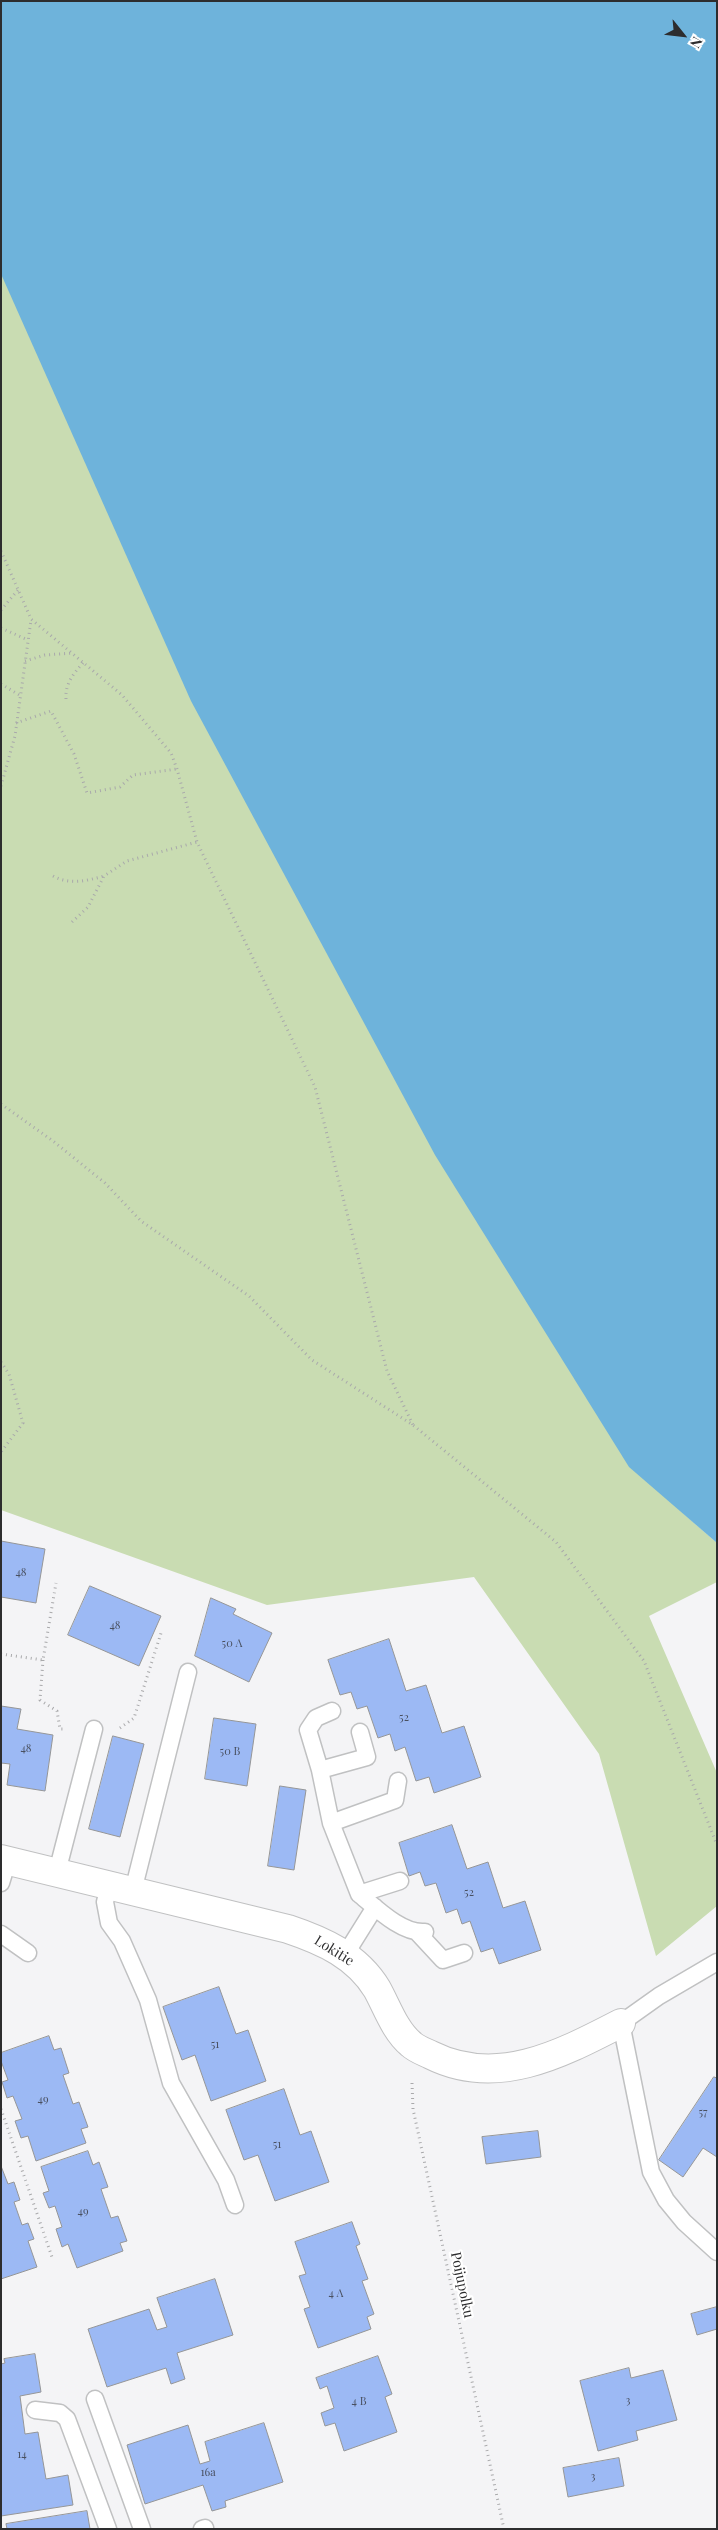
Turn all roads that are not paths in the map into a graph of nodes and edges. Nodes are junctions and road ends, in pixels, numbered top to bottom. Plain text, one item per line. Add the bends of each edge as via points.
1 (188, 1672) dead end
2 (332, 1711) dead end
3 (94, 1729) road end
4 (360, 1732) dead end
5 (320, 1770) junction
6 (398, 1781) dead end
7 (331, 1823) junction
8 (3, 1867) edge
9 (57, 1872) junction
10 (400, 1881) dead end
11 (121, 1888) junction
12 (359, 1894) junction
13 (375, 1906) junction
14 (1, 1934) edge
15 (28, 1953) dead end
16 (464, 1953) dead end
17 (345, 1955) junction
18 (717, 1962) edge
19 (621, 2023) junction
20 (234, 2204) dead end
21 (717, 2252) edge
22 (95, 2399) dead end
23 (35, 2410) dead end
24 (108, 2529) edge
25 (142, 2529) edge

1 - 11 lane
2 - 5 lane via 316,1718 308,1730
3 - 9 lane
4 - 5 lane via 367,1757
5 - 7 lane
6 - 7 lane via 395,1800
7 - 12 lane
8 - 9 street, Lokitie
9 - 11 street, Lokitie
10 - 12 lane
11 - 17 street, Lokitie via 288,1928
11 - 20 lane via 105,1902 109,1923 122,1941 148,2000 171,2083 226,2180
12 - 13 lane
13 - 16 lane via 421,1932 443,1960
13 - 17 lane
14 - 15 lane
17 - 19 street, Lokitie via 364,1971 411,2045 447,2063 475,2069 513,2068 573,2048
18 - 19 lane
19 - 21 lane via 651,2172 666,2200 684,2222
22 - 25 lane
23 - 24 lane via 60,2413 67,2419

